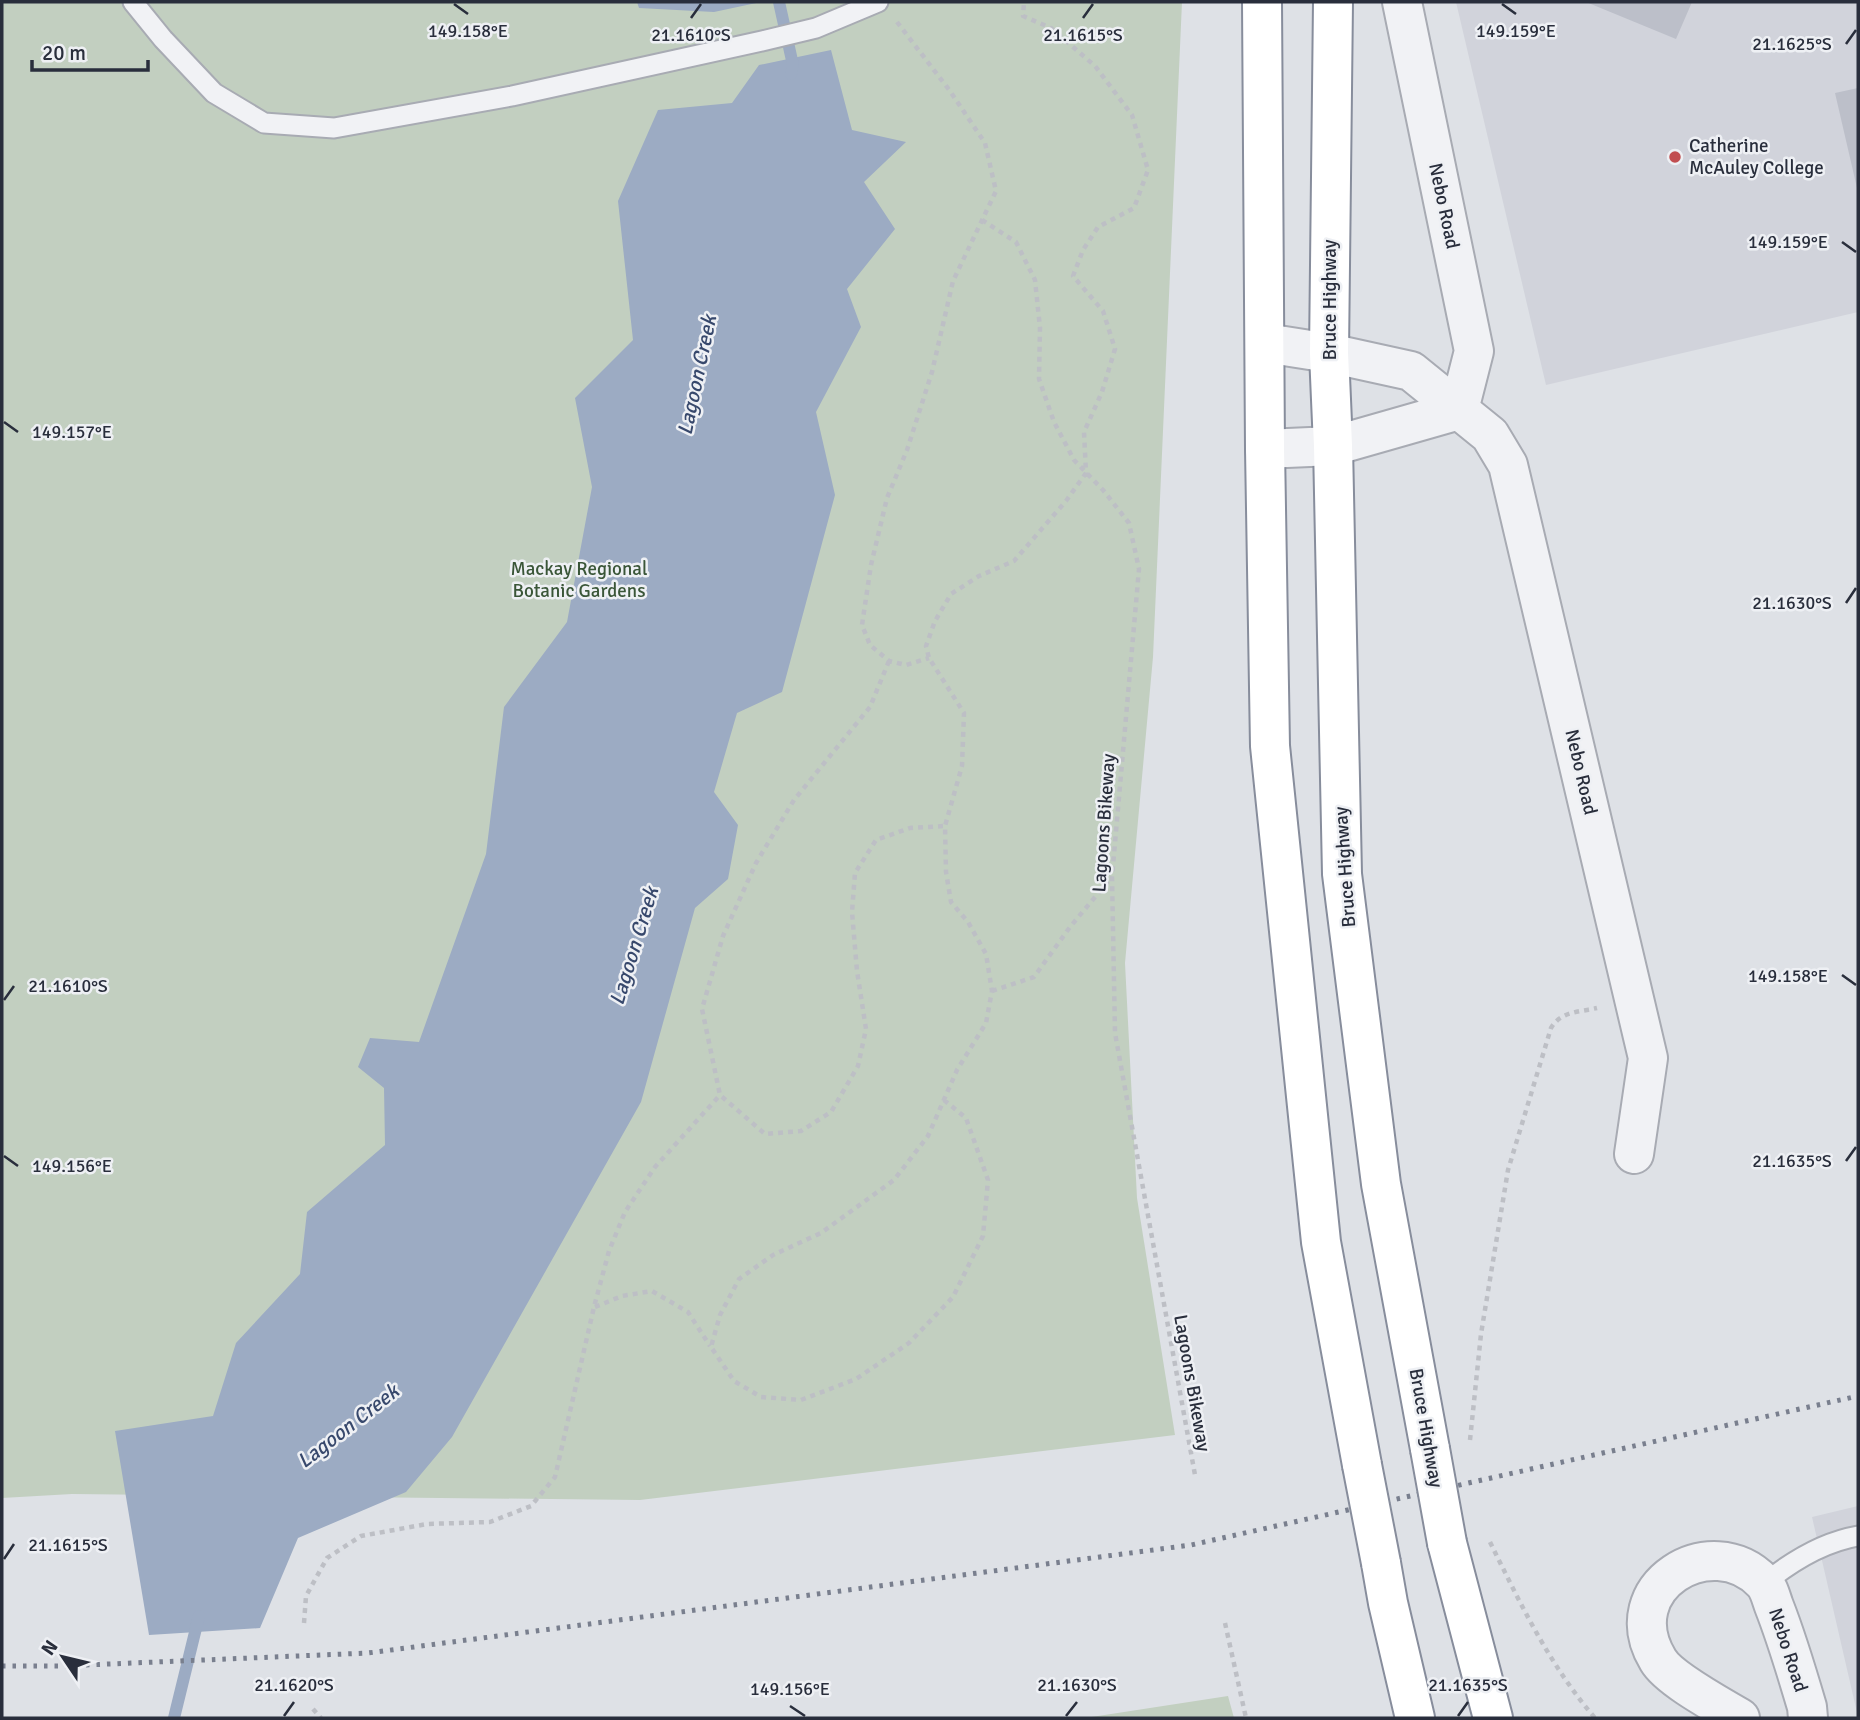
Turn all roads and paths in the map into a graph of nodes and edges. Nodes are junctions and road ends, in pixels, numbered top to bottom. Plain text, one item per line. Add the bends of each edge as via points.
1 (133, 2) edge
2 (1024, 2) edge
3 (1262, 2) edge
4 (1333, 2) edge
5 (1402, 2) edge
6 (884, 7) edge
7 (982, 220) junction
8 (1265, 343) junction
9 (1329, 353) junction
10 (1458, 410) junction
11 (1333, 446) junction
12 (1265, 449) junction
13 (1086, 473) junction
14 (929, 658) junction
15 (889, 661) junction
16 (945, 826) junction
17 (1112, 877) junction
18 (1629, 974) junction
19 (992, 991) junction
20 (720, 1095) junction
21 (944, 1100) junction
22 (1634, 1154) dead end
23 (594, 1307) junction
24 (710, 1347) junction
25 (1469, 1450) dead end
26 (1195, 1475) dead end
27 (1858, 1536) edge
28 (1490, 1542) dead end
29 (1765, 1583) junction
30 (304, 1623) dead end
31 (1225, 1623) dead end
32 (313, 1709) dead end
33 (321, 1718) edge
34 (1246, 1718) edge
35 (1415, 1718) edge
36 (1493, 1718) edge
37 (1595, 1718) edge
38 (1740, 1718) edge
39 (1808, 1718) edge

1 - 6 lane via 214,93 264,123 334,128 512,96 762,41
2 - 13 path via 1023,16 1051,28 1095,66 1132,115 1148,170 1134,208 1098,227 1073,276 1103,311 1115,349 1084,432
3 - 8 highway
4 - 9 highway, Bruce Highway
5 - 10 street, Nebo Road via 1474,351
6 - 7 path via 985,144 996,191
7 - 13 path, Lagoons Bikeway via 1016,242 1035,280 1039,379 1054,422
7 - 15 path via 953,281 932,372 887,498 871,565 862,625 870,645
8 - 9 street, Nebo Road
8 - 12 highway
9 - 10 street, Nebo Road via 1411,371
9 - 11 highway, Bruce Highway
10 - 11 street
10 - 18 street, Nebo Road via 1490,435 1508,465
11 - 12 street
11 - 36 highway, Bruce Highway, bridge via 1342,874 1381,1184 1447,1543
12 - 35 highway, bridge via 1270,746 1321,1242 1388,1603
13 - 14 path via 1014,561 951,594 926,646
13 - 17 path, Lagoons Bikeway via 1129,523 1139,569
14 - 15 path via 906,666
14 - 16 path via 964,713 962,766
15 - 20 path via 870,707 794,800 756,863 723,936 702,1009
16 - 19 path via 951,902 986,954
16 - 20 path via 910,828 876,840 855,873 852,912 866,1029 858,1066 831,1112 801,1131 765,1134
17 - 19 path via 1034,977
17 - 26 path, Lagoons Bikeway via 1115,1033
18 - 22 street, Nebo Road via 1648,1058
18 - 25 path via 1604,979 1602,1004 1566,1014 1551,1028 1508,1170 1481,1334
19 - 21 path via 986,1023
20 - 23 path via 654,1167 625,1212
21 - 24 path via 928,1136 894,1180 821,1233 773,1255 739,1279
21 - 24 path via 966,1118 988,1180 983,1236 944,1307 909,1343 856,1378 801,1400 761,1397 734,1381
23 - 24 path via 652,1291 688,1312
23 - 30 path via 555,1477 531,1506 490,1522 427,1524 361,1536 327,1558 306,1596
27 - 29 lane via 1837,1540
28 - 37 path via 1547,1650
29 - 38 street via 1746,1568 1725,1561 1701,1562 1677,1570 1651,1597 1646,1630 1658,1662
29 - 39 street, Nebo Road
31 - 34 path
32 - 33 path

